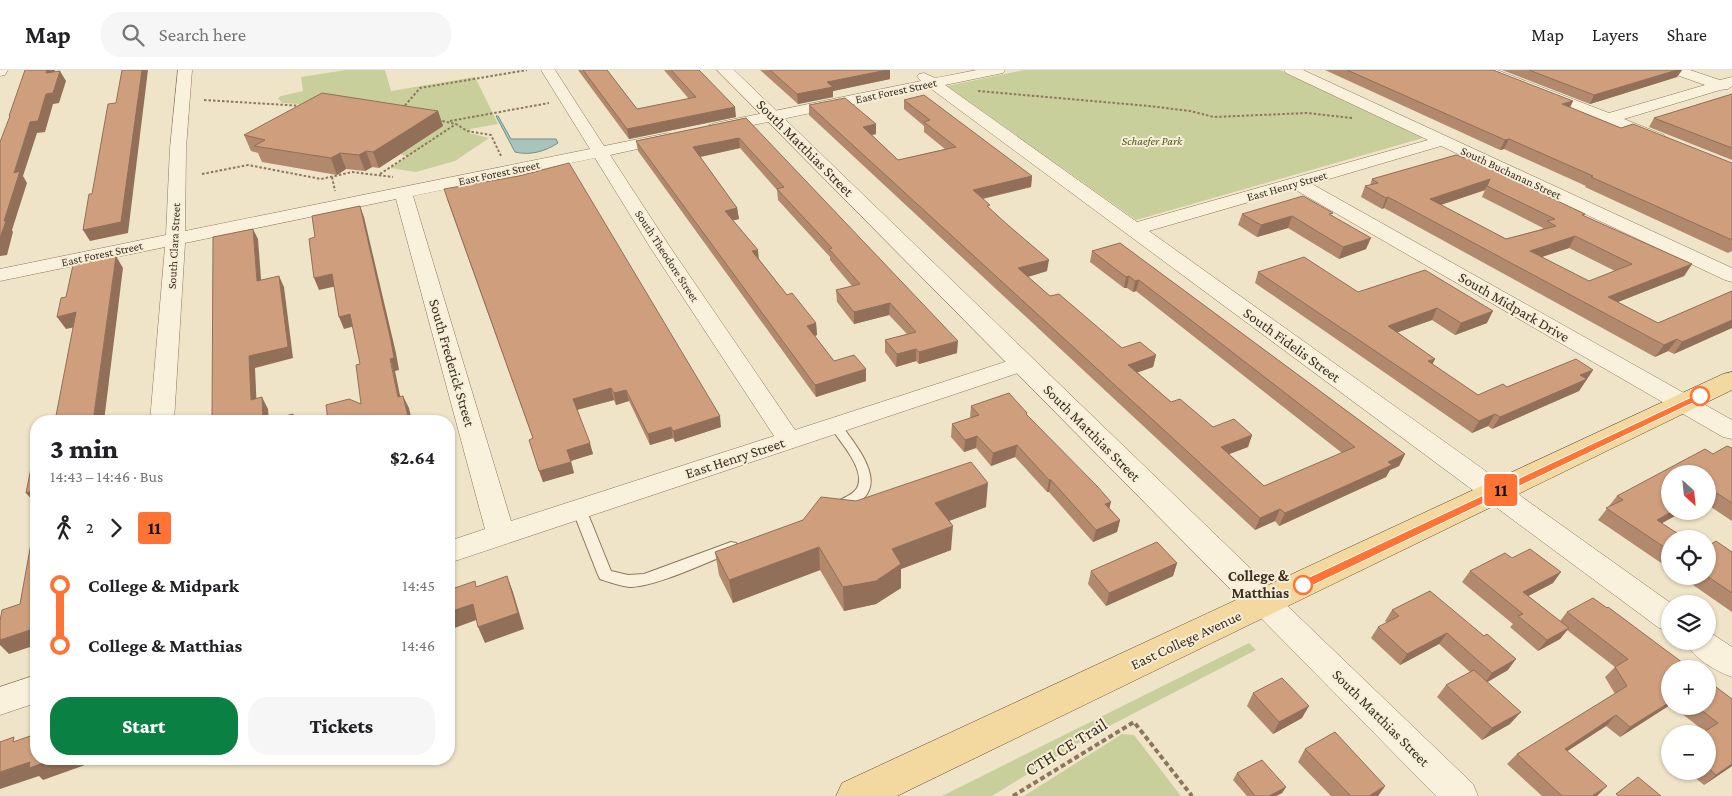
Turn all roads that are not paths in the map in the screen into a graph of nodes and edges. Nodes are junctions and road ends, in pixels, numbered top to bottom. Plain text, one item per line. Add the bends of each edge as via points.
1 (185, 70) edge
2 (548, 70) edge
3 (726, 70) edge
4 (914, 70) edge
5 (998, 70) edge
6 (1291, 70) edge
7 (1484, 70) edge
8 (1676, 70) edge
9 (933, 84) junction
10 (1728, 85) edge
11 (772, 116) junction
12 (1608, 119) junction
13 (702, 130) edge
14 (684, 134) edge
15 (1442, 141) junction
16 (1670, 143) edge
17 (599, 152) junction
18 (1297, 183) junction
19 (402, 185) junction
20 (1132, 230) junction
21 (175, 239) junction
22 (0, 275) edge
23 (1732, 276) edge
24 (1022, 364) junction
25 (1732, 380) edge
26 (1684, 403) junction
27 (162, 415) edge
28 (835, 425) junction
29 (1732, 431) edge
30 (789, 440) junction
31 (1496, 493) junction
32 (579, 509) junction
33 (826, 511) edge
34 (501, 535) junction
35 (745, 542) edge
36 (455, 550) edge
37 (1265, 603) junction
38 (1661, 612) edge
39 (1713, 650) edge
40 (1732, 664) edge
41 (30, 691) edge
42 (0, 701) edge
43 (856, 796) edge
44 (1460, 796) edge

1 - 21 street, South Clara Street
2 - 17 street, South Theodore Street
3 - 11 street, South Matthias Street
4 - 9 street, South Fidelis Street
5 - 9 street, East Forest Street
6 - 15 street, South Buchanan Street
7 - 12 street
8 - 10 street
9 - 11 street, East Forest Street
9 - 20 street, South Fidelis Street
10 - 12 street
11 - 13 street, East Forest Street
11 - 24 street, South Matthias Street
12 - 16 street
14 - 17 street, East Forest Street
15 - 18 street, East Henry Street
15 - 23 street, South Buchanan Street
17 - 19 street, East Forest Street
17 - 30 street, South Theodore Street
18 - 20 street, East Henry Street
18 - 26 street, South Midpark Drive
19 - 21 street, East Forest Street
19 - 34 street, South Frederick Street
20 - 31 street, South Fidelis Street
21 - 22 street, East Forest Street
21 - 27 street, South Clara Street
24 - 28 street, East Henry Street
24 - 37 street, South Matthias Street
25 - 26 main road, East College Avenue
26 - 29 street, South Midpark Drive
26 - 31 main road, East College Avenue
28 - 30 street, East Henry Street
28 - 33 lane via 862,464 866,479 864,491 854,501
30 - 32 street, East Henry Street
31 - 37 main road, East College Avenue
31 - 38 street, South Fidelis Street
32 - 34 street, East Henry Street
32 - 35 lane via 605,575 628,581 645,580
34 - 36 street, East Henry Street
37 - 43 main road, East College Avenue
37 - 44 street, South Matthias Street
39 - 40 street
41 - 42 street

